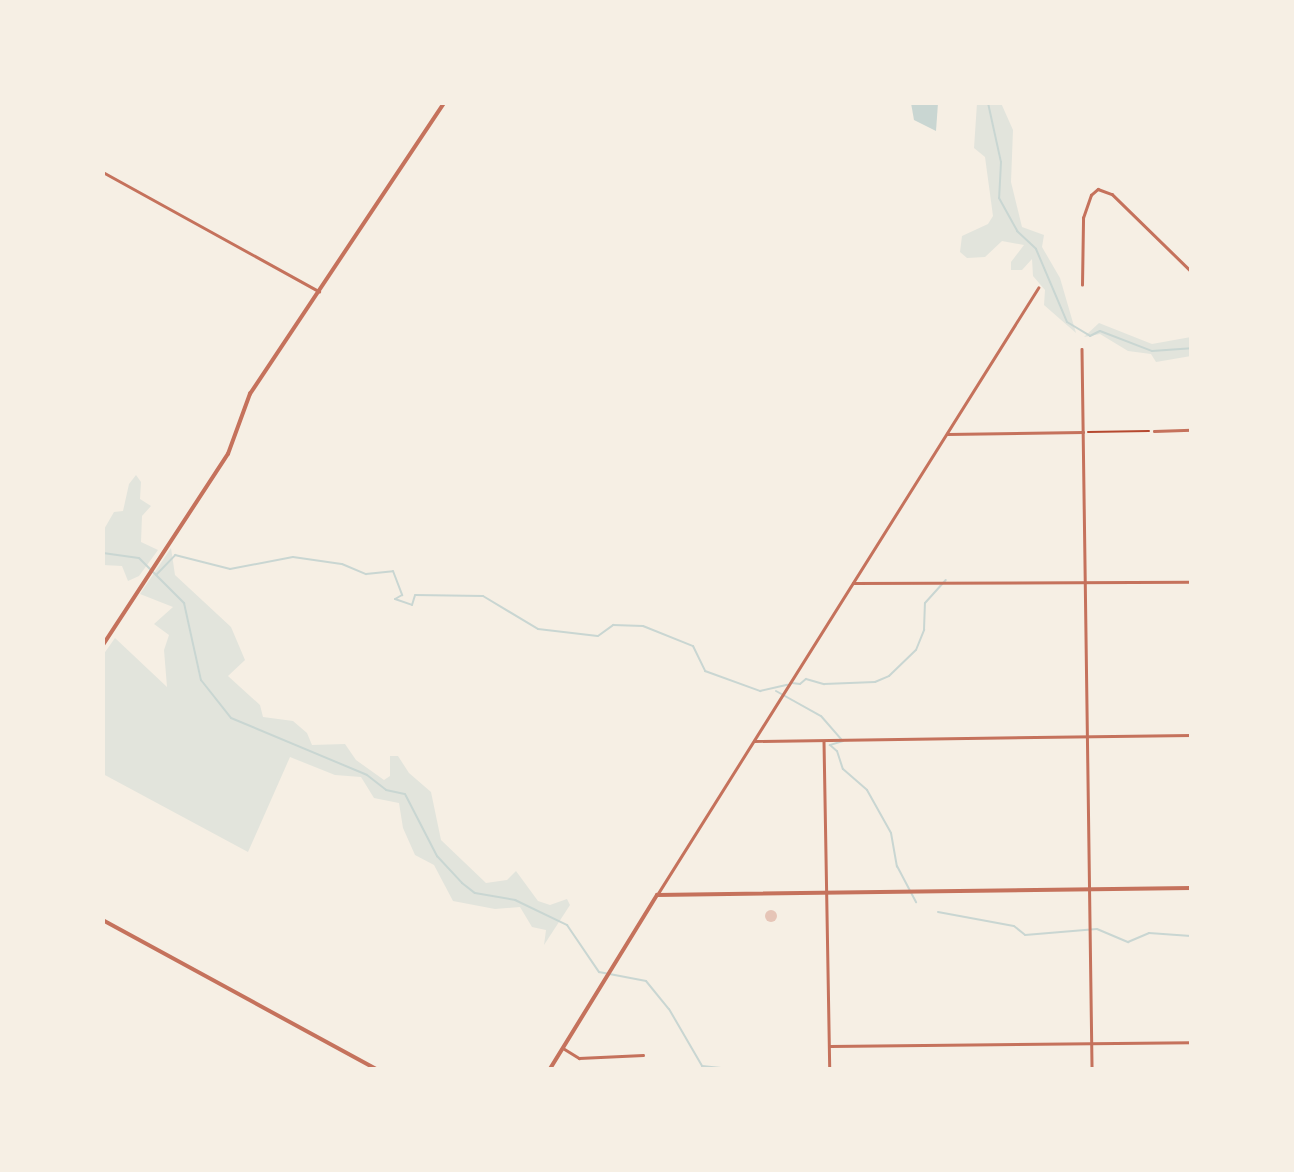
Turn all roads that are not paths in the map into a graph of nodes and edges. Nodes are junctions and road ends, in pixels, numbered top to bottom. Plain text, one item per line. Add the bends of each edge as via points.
1 (443, 103) edge
2 (103, 173) edge
3 (1191, 271) edge
4 (1082, 285) dead end
5 (1038, 288) dead end
6 (319, 291) junction
7 (1082, 349) dead end
8 (1191, 430) edge
9 (1154, 431) road end
10 (1083, 432) junction
11 (947, 433) junction
12 (1191, 582) edge
13 (853, 583) junction
14 (1085, 583) junction
15 (103, 645) edge
16 (1191, 735) edge
17 (1087, 736) junction
18 (754, 741) junction
19 (824, 741) junction
20 (1191, 888) edge
21 (1089, 889) junction
22 (827, 893) junction
23 (657, 895) junction
24 (103, 920) edge
25 (1191, 1042) edge
26 (1091, 1043) junction
27 (830, 1046) junction
28 (564, 1048) junction
29 (643, 1055) dead end
30 (376, 1069) edge
31 (551, 1069) edge
32 (830, 1069) edge
33 (1092, 1069) edge

1 - 6 street
2 - 6 street
3 - 4 street via 1104,189 1091,195 1083,218
5 - 11 street
6 - 15 street via 250,394 228,454
7 - 10 street
8 - 9 street
10 - 11 street
10 - 14 street
11 - 13 street
12 - 14 street
13 - 14 street
13 - 18 street
14 - 17 street
16 - 17 street
17 - 19 street
17 - 21 street
18 - 19 street
18 - 23 street
19 - 22 street
20 - 21 street
21 - 22 street
21 - 26 street
22 - 23 street
22 - 27 street
23 - 28 street
24 - 30 street
25 - 26 street
26 - 27 street
26 - 33 street
27 - 32 street
28 - 29 street via 579,1058
28 - 31 street

